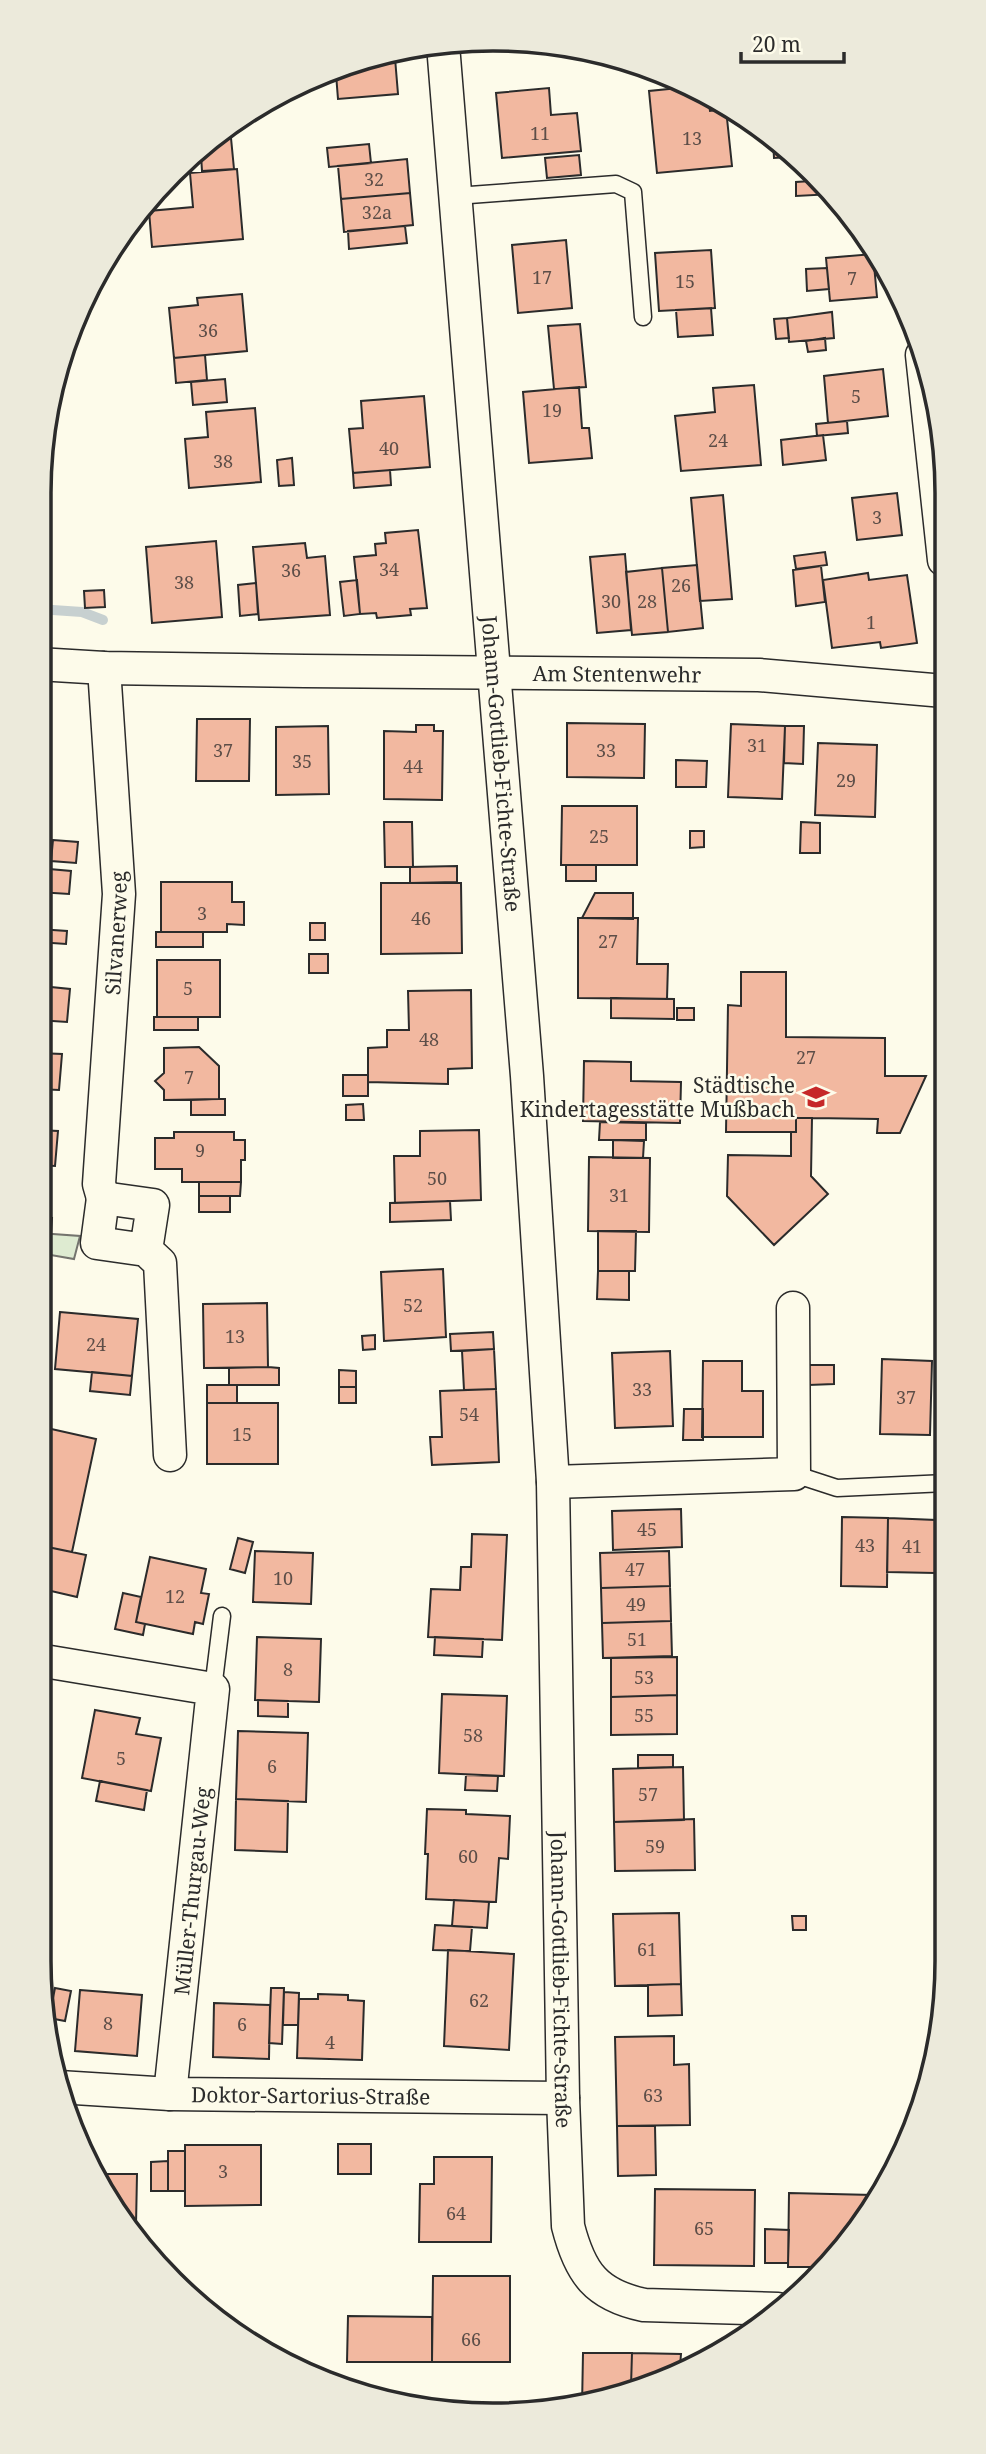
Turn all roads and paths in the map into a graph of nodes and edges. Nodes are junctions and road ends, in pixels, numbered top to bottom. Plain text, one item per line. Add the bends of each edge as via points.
1 (444, 54) edge
2 (456, 196) junction
3 (643, 317) dead end
4 (929, 423) edge
5 (934, 468) edge
6 (51, 665) edge
7 (104, 668) junction
8 (494, 673) junction
9 (935, 690) edge
10 (103, 1198) junction
11 (146, 1250) junction
12 (793, 1308) dead end
13 (170, 1455) dead end
14 (794, 1474) junction
15 (553, 1482) junction
16 (935, 1484) edge
17 (222, 1616) dead end
18 (51, 1662) edge
19 (213, 1689) junction
20 (70, 2088) edge
21 (170, 2094) junction
22 (564, 2098) junction
23 (766, 2309) edge

1 - 2 street, Johann-Gottlieb-Fichte-Straße
2 - 3 lane via 616,184 633,192
2 - 8 street, Johann-Gottlieb-Fichte-Straße
4 - 5 street
6 - 7 street, Am Stentenwehr
7 - 8 street, Am Stentenwehr
7 - 10 street, Silvanerweg via 119,894 99,1184
8 - 9 street, Am Stentenwehr via 759,676
8 - 15 street, Johann-Gottlieb-Fichte-Straße via 527,1076
10 - 11 street, Silvanerweg via 97,1243
10 - 11 street via 153,1206
11 - 13 street via 160,1263
12 - 14 street
14 - 15 street
14 - 16 lane via 838,1488
15 - 22 street, Johann-Gottlieb-Fichte-Straße
17 - 19 lane, Müller-Thurgau-Weg
18 - 19 street
19 - 21 street, Müller-Thurgau-Weg
20 - 21 street, Doktor-Sartorius-Straße
21 - 22 street, Doktor-Sartorius-Straße
22 - 23 street, Johann-Gottlieb-Fichte-Straße via 568,2226 573,2246 592,2279 607,2293 644,2305

